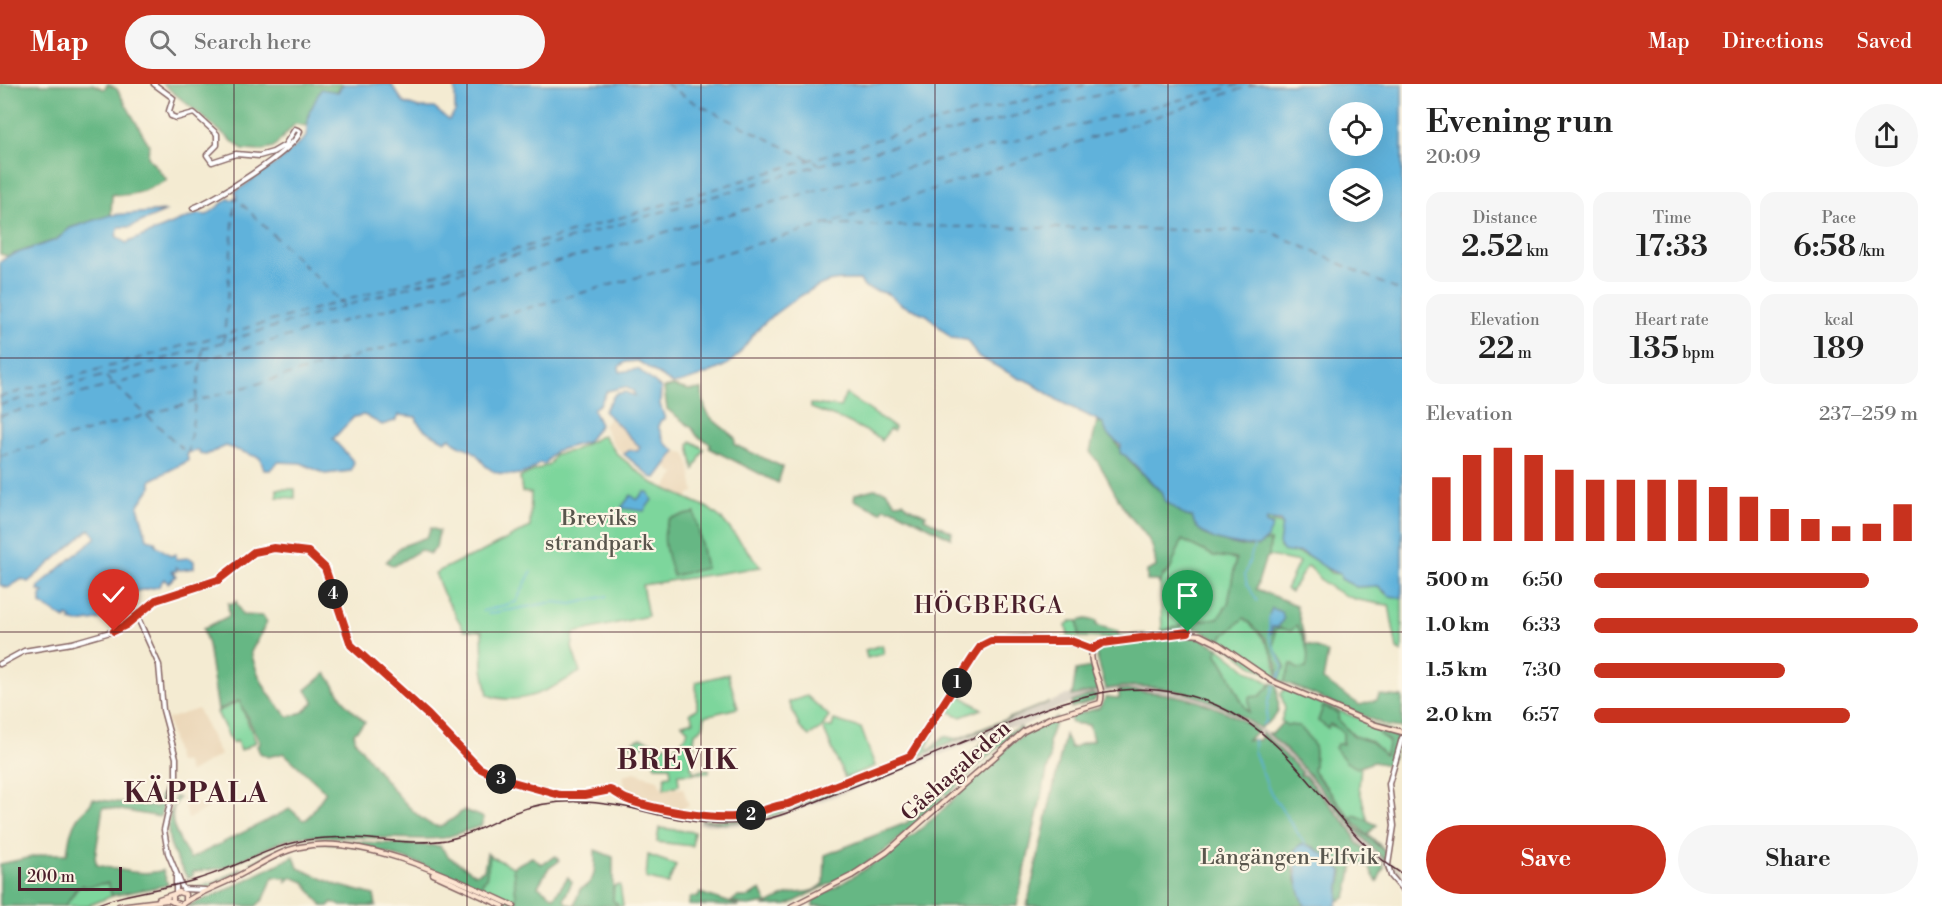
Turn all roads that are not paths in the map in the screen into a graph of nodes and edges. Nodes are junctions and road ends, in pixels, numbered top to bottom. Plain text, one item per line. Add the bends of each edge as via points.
1 (154, 84) edge
2 (193, 208) dead end
3 (137, 615) junction
4 (1092, 649) junction
5 (0, 664) edge
6 (1402, 732) edge
7 (1402, 738) edge
8 (411, 864) junction
9 (176, 873) junction
10 (215, 888) junction
11 (1402, 889) edge
12 (184, 892) junction
13 (174, 894) junction
14 (201, 894) junction
15 (150, 902) junction
16 (176, 904) edge
17 (183, 904) edge
18 (119, 906) edge
19 (503, 906) edge
20 (514, 906) edge
21 (792, 906) edge

1 - 2 street via 173,98 171,116 195,114 217,134 217,146 207,155 212,162 236,154 259,156 273,152 285,145 295,129 300,131 279,157
3 - 4 street via 156,600 218,580 254,552 274,548 308,552 325,568 351,645 488,774 552,794 585,795 610,790 649,806 726,817 746,816 788,804 907,758 974,656 988,642 1071,641
3 - 5 street via 114,631 22,651
3 - 9 street via 160,668 162,704 176,759 176,776 164,825 166,846
4 - 6 main road via 1102,643 1194,633 1213,641 1272,681
4 - 21 main road, Gåshagaleden via 1102,693 1100,703 1050,718 1024,731 888,852
7 - 11 street via 1389,784 1394,826 1388,867
8 - 10 main road via 357,847 313,845 276,856
8 - 19 main road
8 - 20 main road
9 - 12 street
9 - 13 street via 178,889
10 - 12 street
10 - 14 main road
12 - 13 main road
12 - 14 main road
12 - 17 main road
13 - 15 main road
13 - 16 main road
14 - 17 main road
15 - 16 main road
15 - 18 main road
16 - 17 main road

